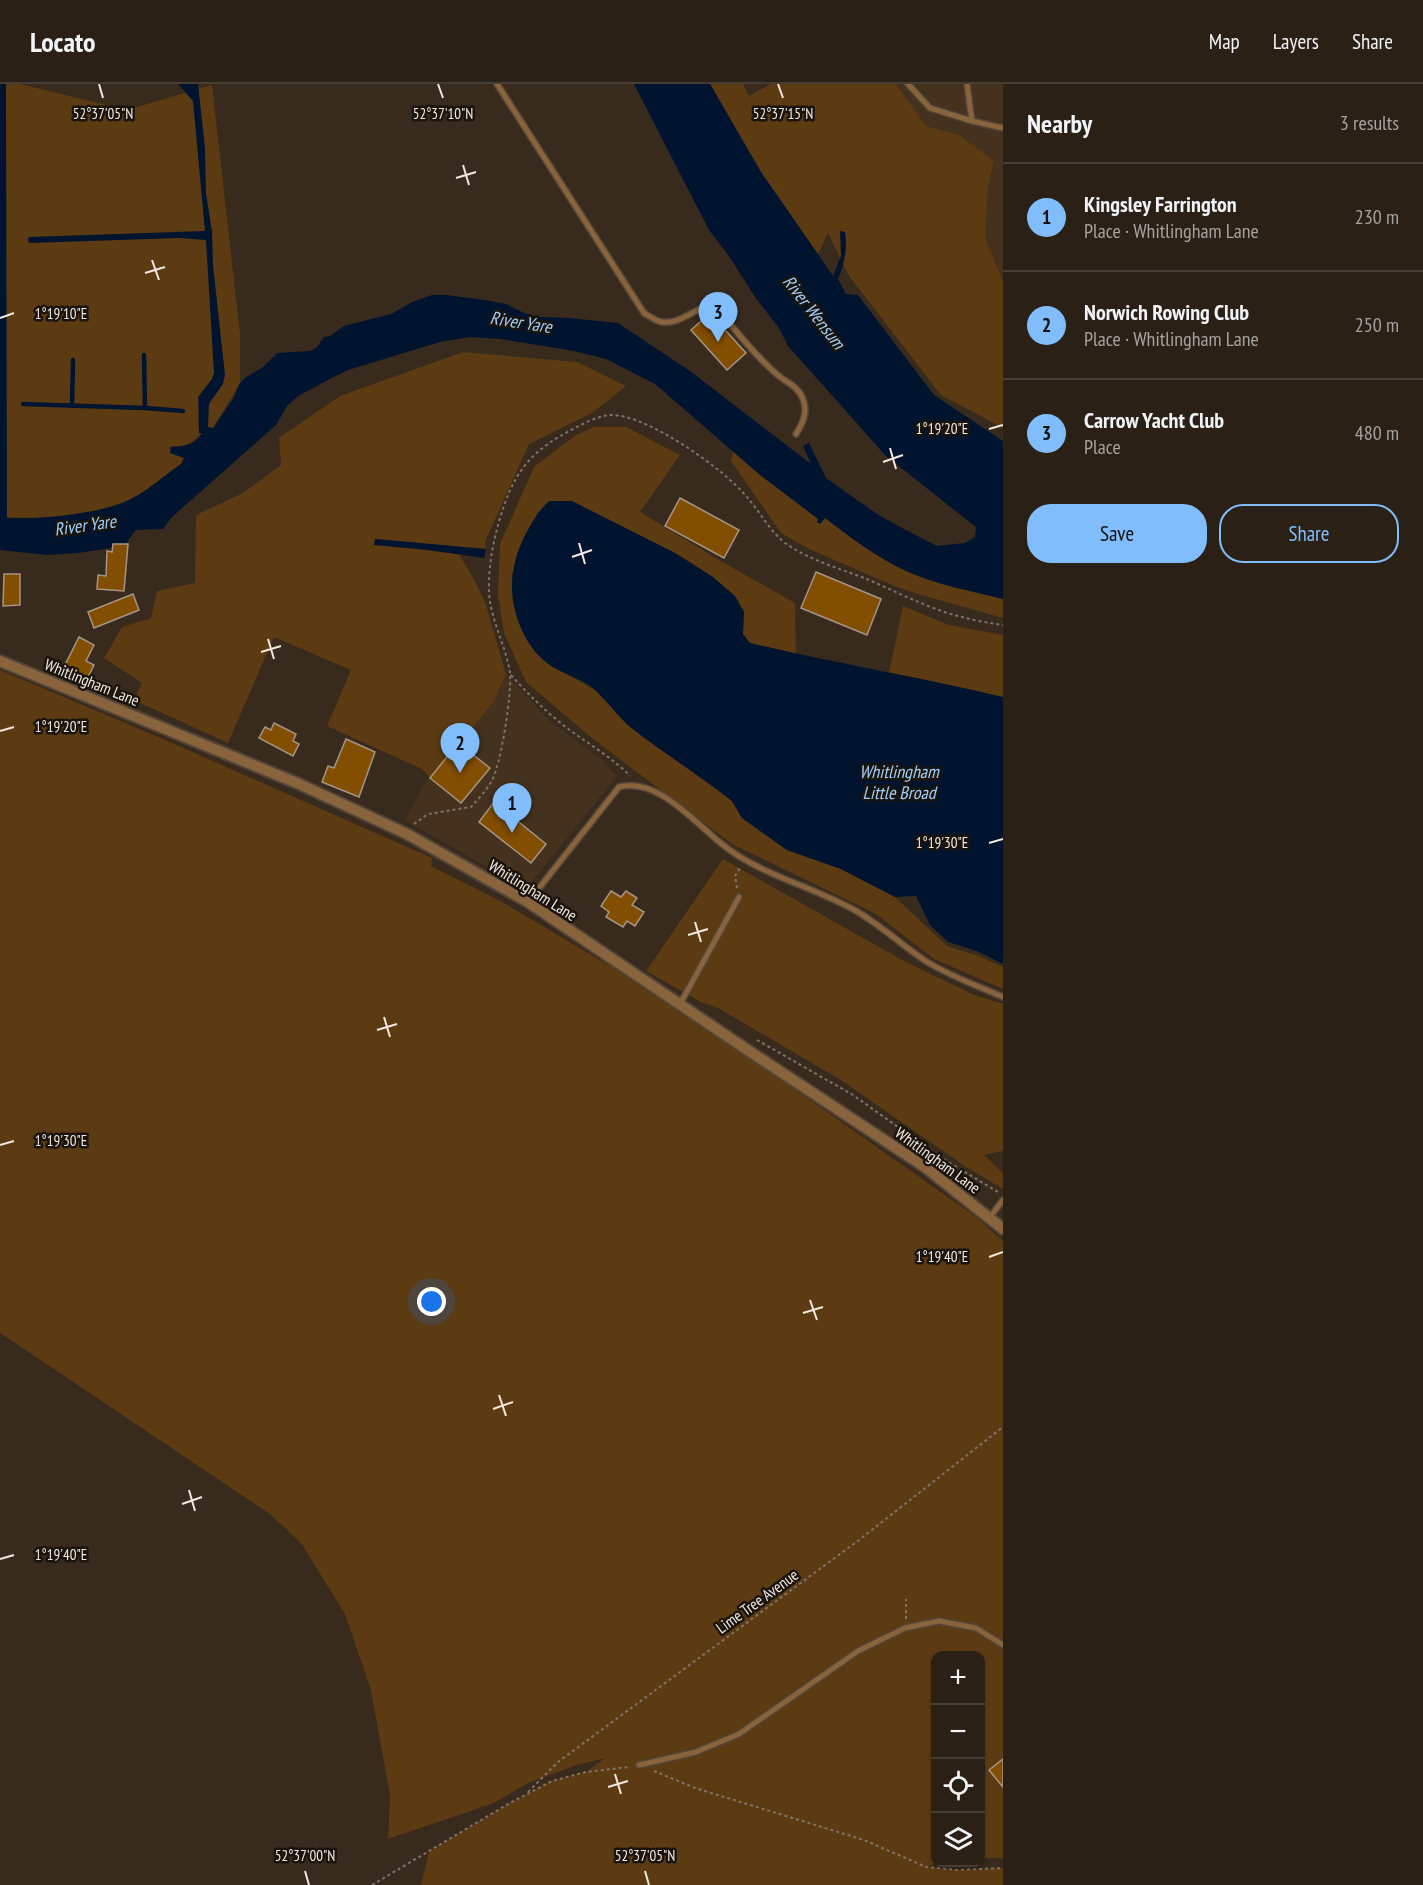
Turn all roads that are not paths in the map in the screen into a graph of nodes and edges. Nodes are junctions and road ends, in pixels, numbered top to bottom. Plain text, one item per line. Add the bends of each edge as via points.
1 (497, 84) edge
2 (908, 84) edge
3 (967, 84) edge
4 (972, 121) junction
5 (1003, 128) edge
6 (795, 434) dead end
7 (0, 661) edge
8 (739, 897) road end
9 (528, 902) junction
10 (1003, 997) edge
11 (680, 1004) junction
12 (1003, 1200) edge
13 (990, 1217) junction
14 (1003, 1229) edge
15 (1003, 1645) edge
16 (639, 1765) road end

1 - 6 lane via 644,313 663,322 680,320 710,305 719,311 802,397 806,409 803,424
2 - 4 lane via 930,108
3 - 4 lane
4 - 5 lane
7 - 9 street, Whitlingham Lane via 297,783 407,834
8 - 11 lane
9 - 10 lane via 619,787 631,784 673,803 745,859 858,912 924,960
9 - 11 street, Whitlingham Lane
11 - 13 street, Whitlingham Lane via 925,1167
12 - 13 lane
13 - 14 street, Whitlingham Lane
15 - 16 lane via 976,1628 939,1621 905,1628 858,1651 739,1734 696,1752

